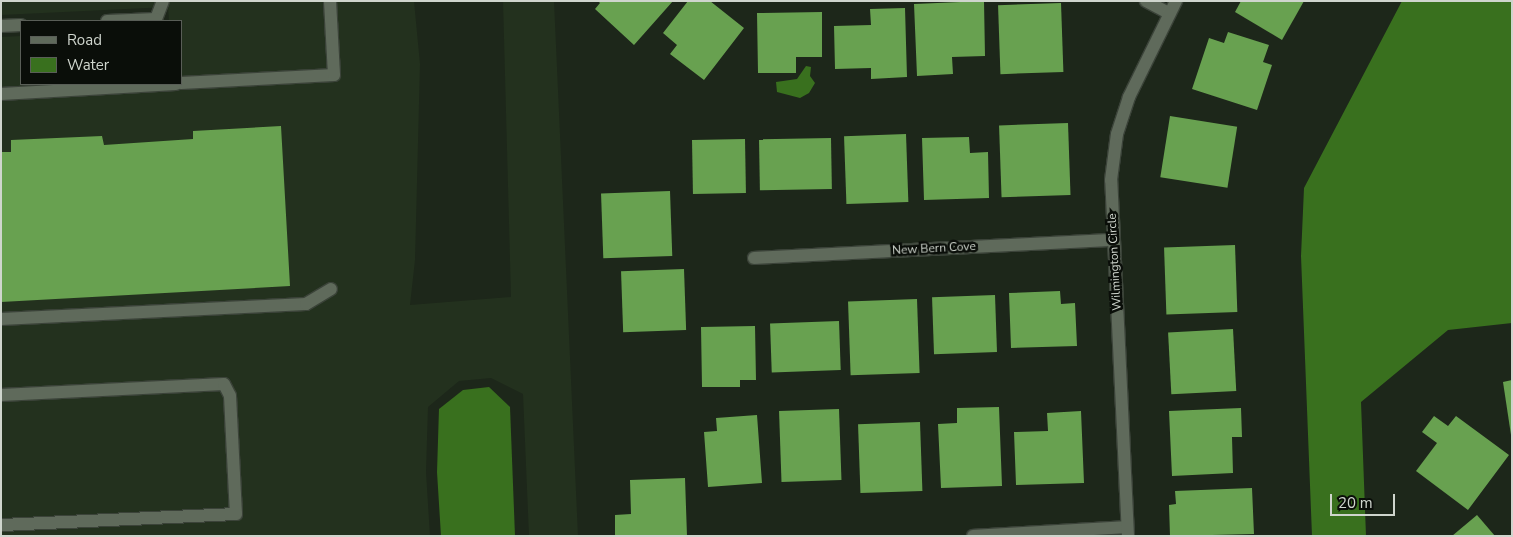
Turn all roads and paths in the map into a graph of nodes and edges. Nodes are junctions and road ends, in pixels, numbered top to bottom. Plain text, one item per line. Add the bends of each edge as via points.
1 (162, 1) edge
2 (330, 1) edge
3 (1146, 1) edge
4 (1176, 1) edge
5 (1169, 13) junction
6 (132, 20) edge
7 (20, 25) edge
8 (1, 26) edge
9 (182, 84) edge
10 (158, 85) edge
11 (1, 94) edge
12 (1114, 240) junction
13 (754, 258) dead end
14 (330, 289) dead end
15 (1, 319) edge
16 (1, 395) edge
17 (1, 525) edge
18 (1127, 531) edge
19 (973, 536) edge

1 - 6 street via 156,19
2 - 9 street via 334,75
3 - 5 street
4 - 5 street, Wilmington Circle
5 - 12 street, Wilmington Circle via 1129,96 1117,134 1111,180
7 - 8 street
10 - 11 street
12 - 13 street, New Bern Cove
12 - 18 street, Wilmington Circle
14 - 15 street via 306,304
16 - 17 street via 224,384 230,396 236,514
18 - 19 street

